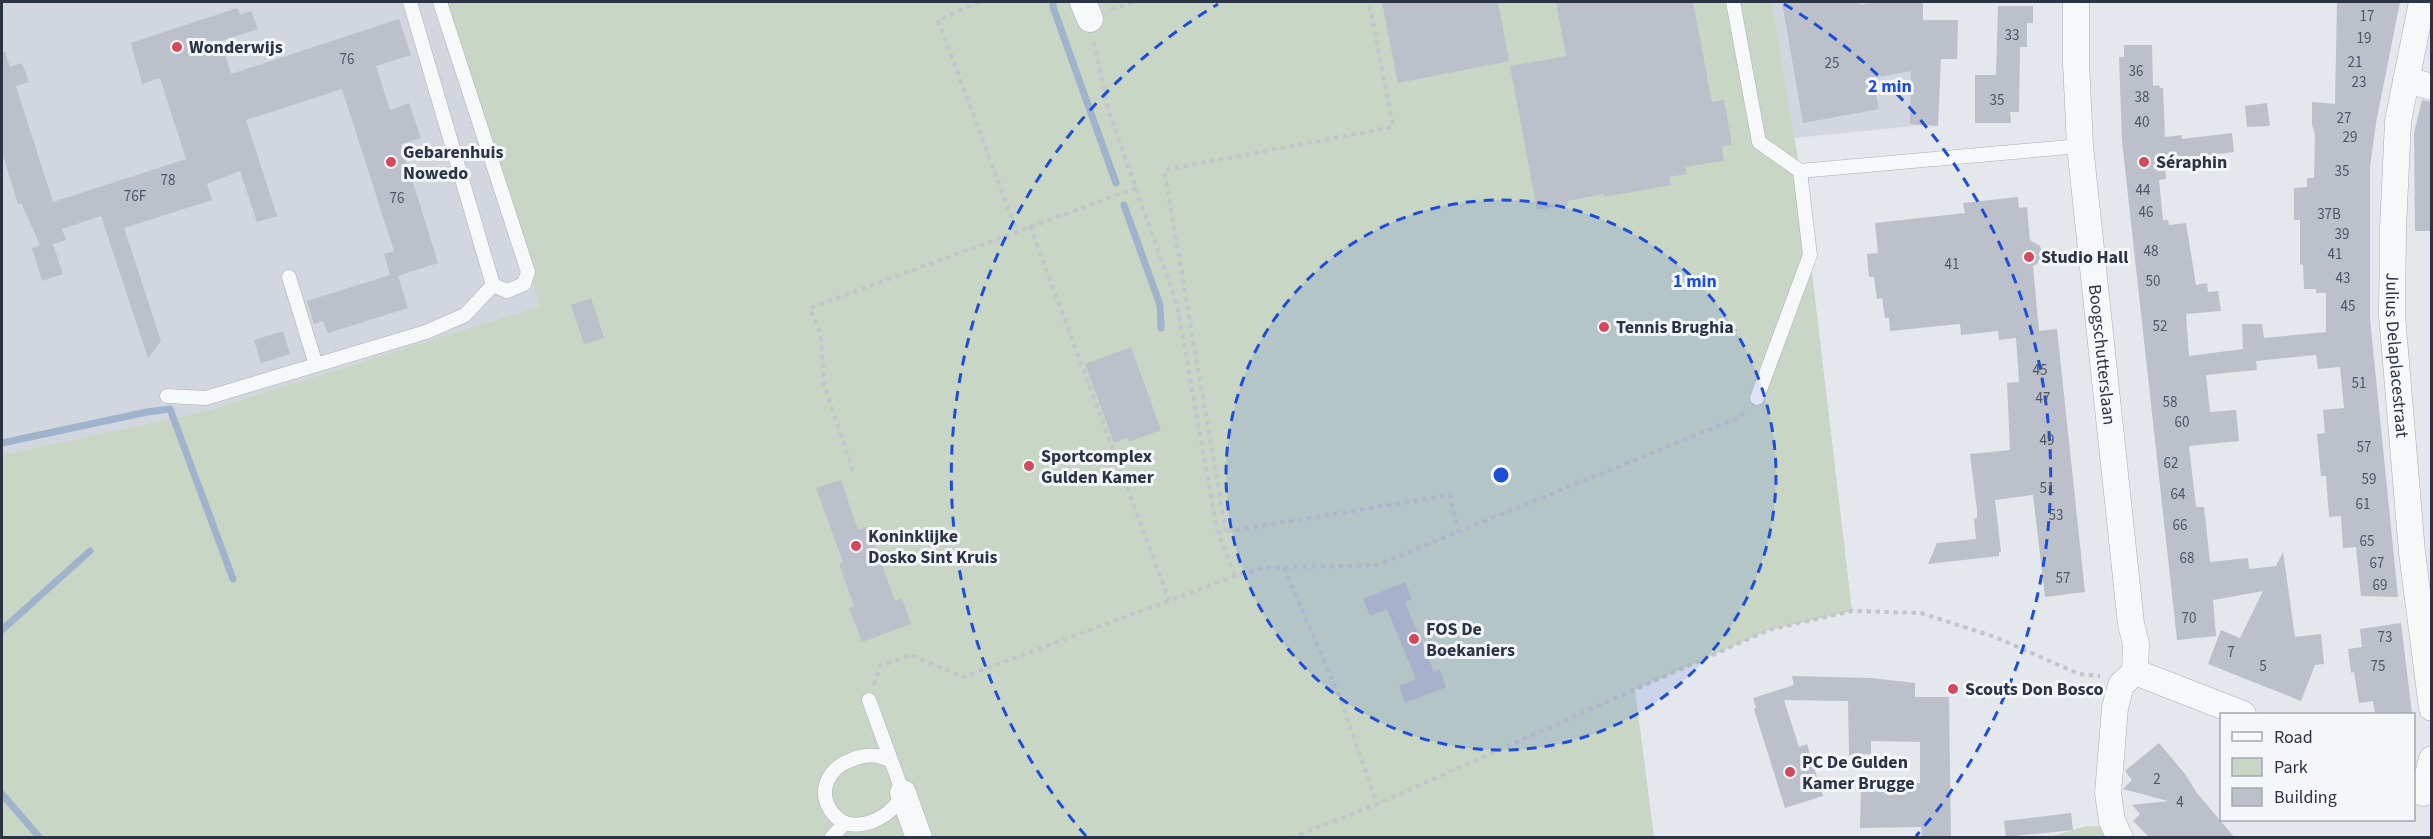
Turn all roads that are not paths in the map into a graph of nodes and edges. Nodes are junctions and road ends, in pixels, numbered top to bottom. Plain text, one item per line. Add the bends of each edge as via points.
1 (410, 2) edge
2 (440, 2) edge
3 (1733, 2) edge
4 (2076, 2) edge
5 (2422, 2) edge
6 (2406, 80) junction
7 (2432, 87) edge
8 (2080, 146) junction
9 (1800, 171) junction
10 (289, 277) dead end
11 (493, 285) junction
12 (316, 365) junction
13 (167, 396) dead end
14 (1757, 399) road end
15 (2422, 551) edge
16 (2135, 672) junction
17 (869, 700) road end
18 (2432, 708) edge
19 (2240, 713) edge
20 (2432, 759) edge
21 (891, 761) junction
22 (903, 794) junction
23 (2423, 795) edge
24 (845, 823) junction
25 (831, 837) edge
26 (919, 837) edge
27 (2120, 837) edge

1 - 11 lane
2 - 11 lane via 528,272 524,284 507,291
3 - 9 lane via 1759,142
4 - 8 street, Boogschutterslaan
5 - 6 street, Julius Delaplacestraat
6 - 7 street
6 - 15 street, Julius Delaplacestraat via 2398,121 2392,315
8 - 9 lane
8 - 16 street, Boogschutterslaan via 2136,644
9 - 14 lane via 1810,255
10 - 12 lane
11 - 12 lane via 465,315 426,332
12 - 13 lane via 206,398
15 - 18 street, Julius Delaplacestraat
16 - 19 street
16 - 27 street via 2121,685 2115,708 2108,793 2112,821
17 - 21 lane
20 - 23 street
21 - 22 lane
21 - 24 lane via 882,756 861,756 843,763 827,778 827,804
22 - 24 lane via 885,816 867,823
22 - 26 street
24 - 25 lane

